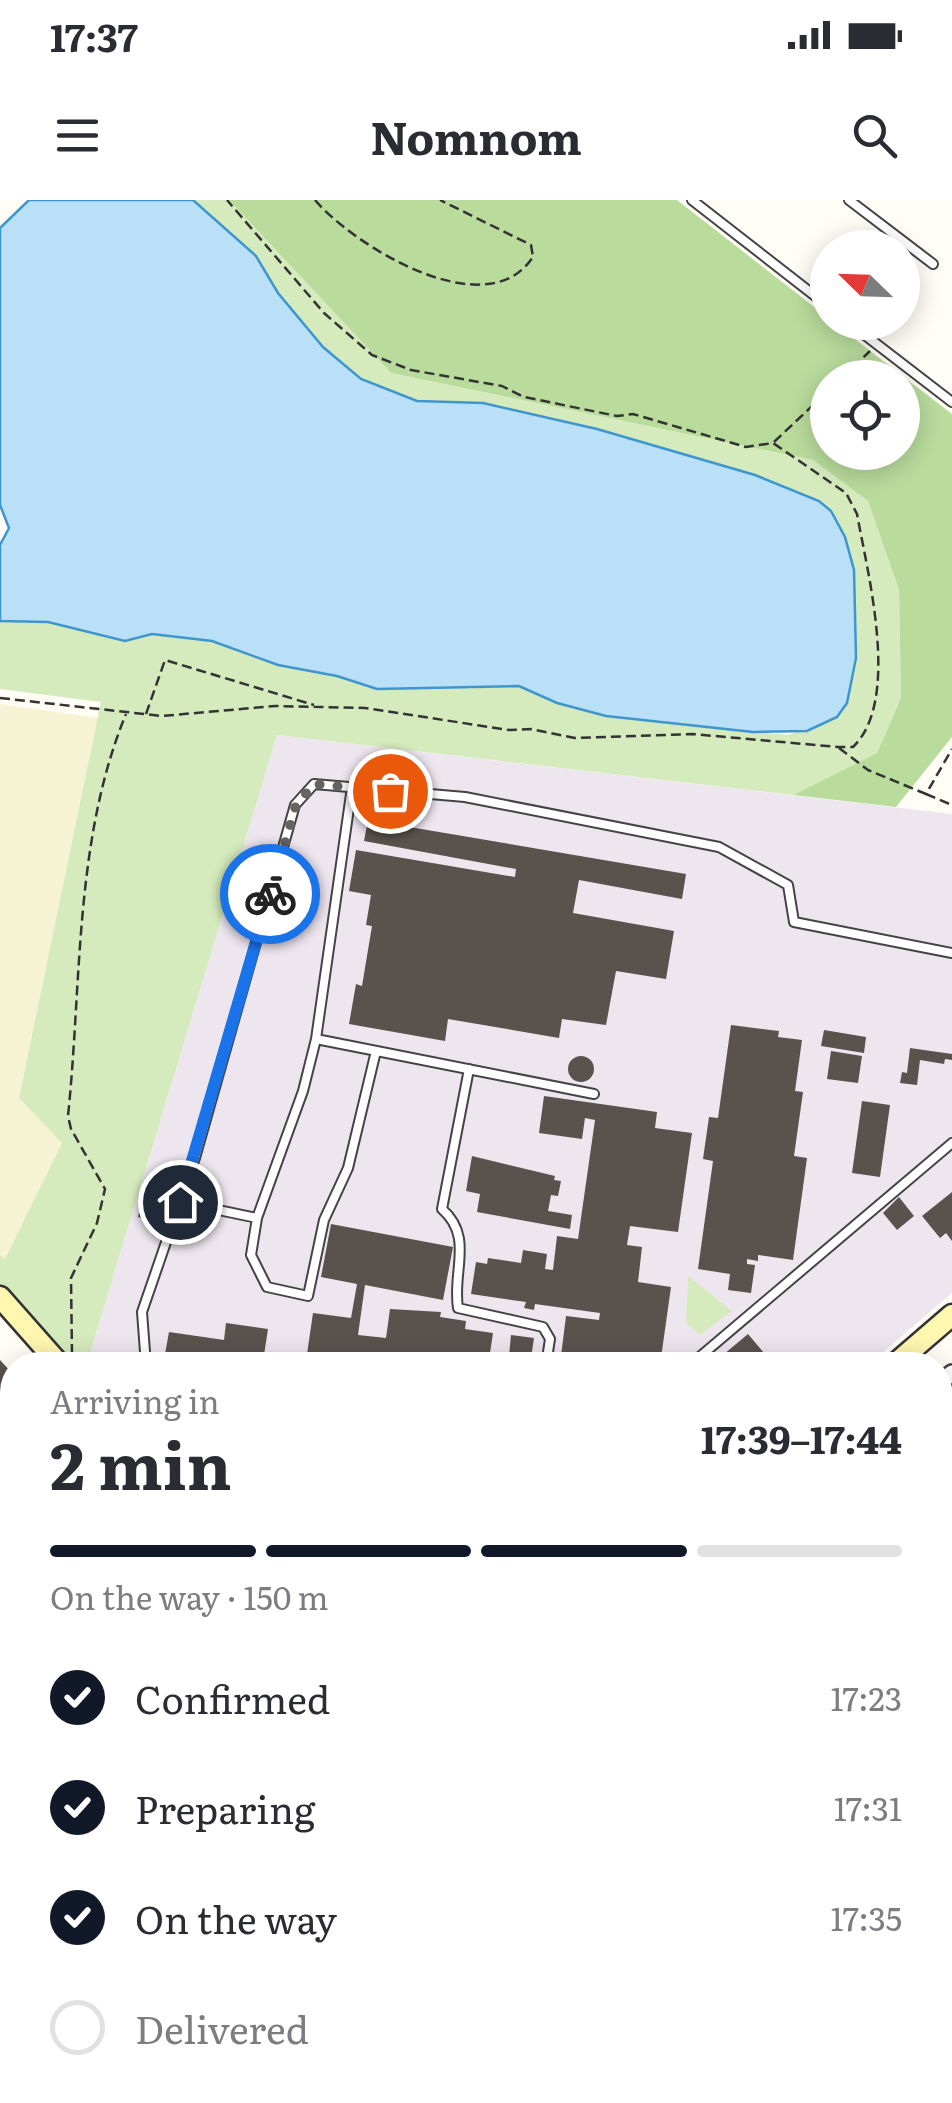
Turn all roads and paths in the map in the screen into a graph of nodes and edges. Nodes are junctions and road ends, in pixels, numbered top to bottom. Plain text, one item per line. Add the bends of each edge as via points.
1 (227, 200) edge
2 (314, 200) edge
3 (440, 200) edge
4 (692, 200) edge
5 (849, 200) edge
6 (933, 264) dead end
7 (810, 292) edge
8 (870, 340) edge
9 (876, 345) junction
10 (861, 360) edge
11 (952, 402) edge
12 (810, 409) edge
13 (773, 444) junction
14 (0, 698) edge
15 (320, 707) junction
16 (126, 714) junction
17 (146, 715) junction
18 (838, 747) junction
19 (952, 748) edge
20 (352, 788) junction
21 (926, 794) junction
22 (952, 805) edge
23 (952, 953) edge
24 (316, 1039) junction
25 (376, 1051) junction
26 (469, 1069) junction
27 (594, 1094) dead end
28 (952, 1144) edge
29 (180, 1202) junction
30 (257, 1218) junction
31 (0, 1297) edge
32 (952, 1316) edge
33 (49, 1352) edge
34 (71, 1352) edge
35 (145, 1352) edge
36 (548, 1352) edge
37 (705, 1352) edge
38 (909, 1352) edge

1 - 13 path via 324,313 372,356 524,397 633,414 746,447
2 - 3 path via 356,239 449,282 471,286 527,266 531,245
4 - 7 lane
5 - 6 lane
8 - 9 lane
9 - 10 path
9 - 11 lane
12 - 13 path
13 - 18 path via 846,494 857,514 880,673 865,736 853,747
14 - 16 path
15 - 17 path
15 - 17 path via 165,660
15 - 18 path via 554,736 666,733
16 - 17 path
16 - 34 path via 107,761 90,856 68,1116 105,1189 72,1278
18 - 21 path via 868,770
19 - 21 path
20 - 23 lane via 465,797 719,846 788,886 794,922
20 - 24 lane
20 - 29 lane via 314,784 296,805
21 - 22 path
24 - 25 lane
24 - 30 lane
25 - 26 lane
25 - 30 lane via 308,1296 267,1287 251,1254
26 - 27 lane
26 - 36 lane via 442,1210 463,1239 458,1308 543,1327
28 - 37 lane
29 - 30 lane
29 - 35 lane via 142,1312
31 - 33 main road
32 - 38 main road

